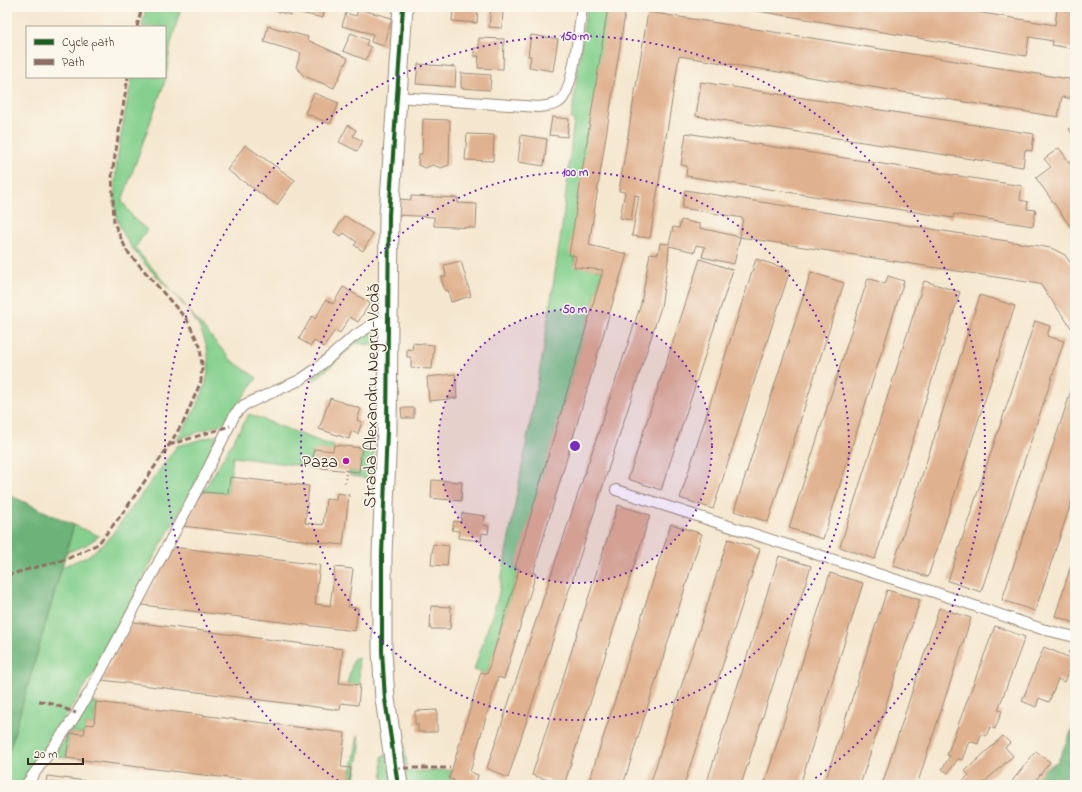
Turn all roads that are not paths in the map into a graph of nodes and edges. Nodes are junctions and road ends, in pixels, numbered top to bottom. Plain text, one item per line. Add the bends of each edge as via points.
1 (403, 7) edge
2 (582, 7) edge
3 (397, 97) junction
4 (387, 315) junction
5 (616, 490) dead end
6 (1075, 637) edge
7 (26, 785) edge
8 (398, 785) edge

1 - 3 street, Strada Alexandru Negru-Vodă
2 - 3 lane via 572,71 566,95 560,102 538,107
3 - 4 street, Strada Alexandru Negru-Vodă via 389,215
4 - 7 lane via 352,337 300,380 244,406 235,414 92,688 72,721
4 - 8 street, Strada Alexandru Negru-Vodă via 382,651 390,741
5 - 6 lane via 1042,629

